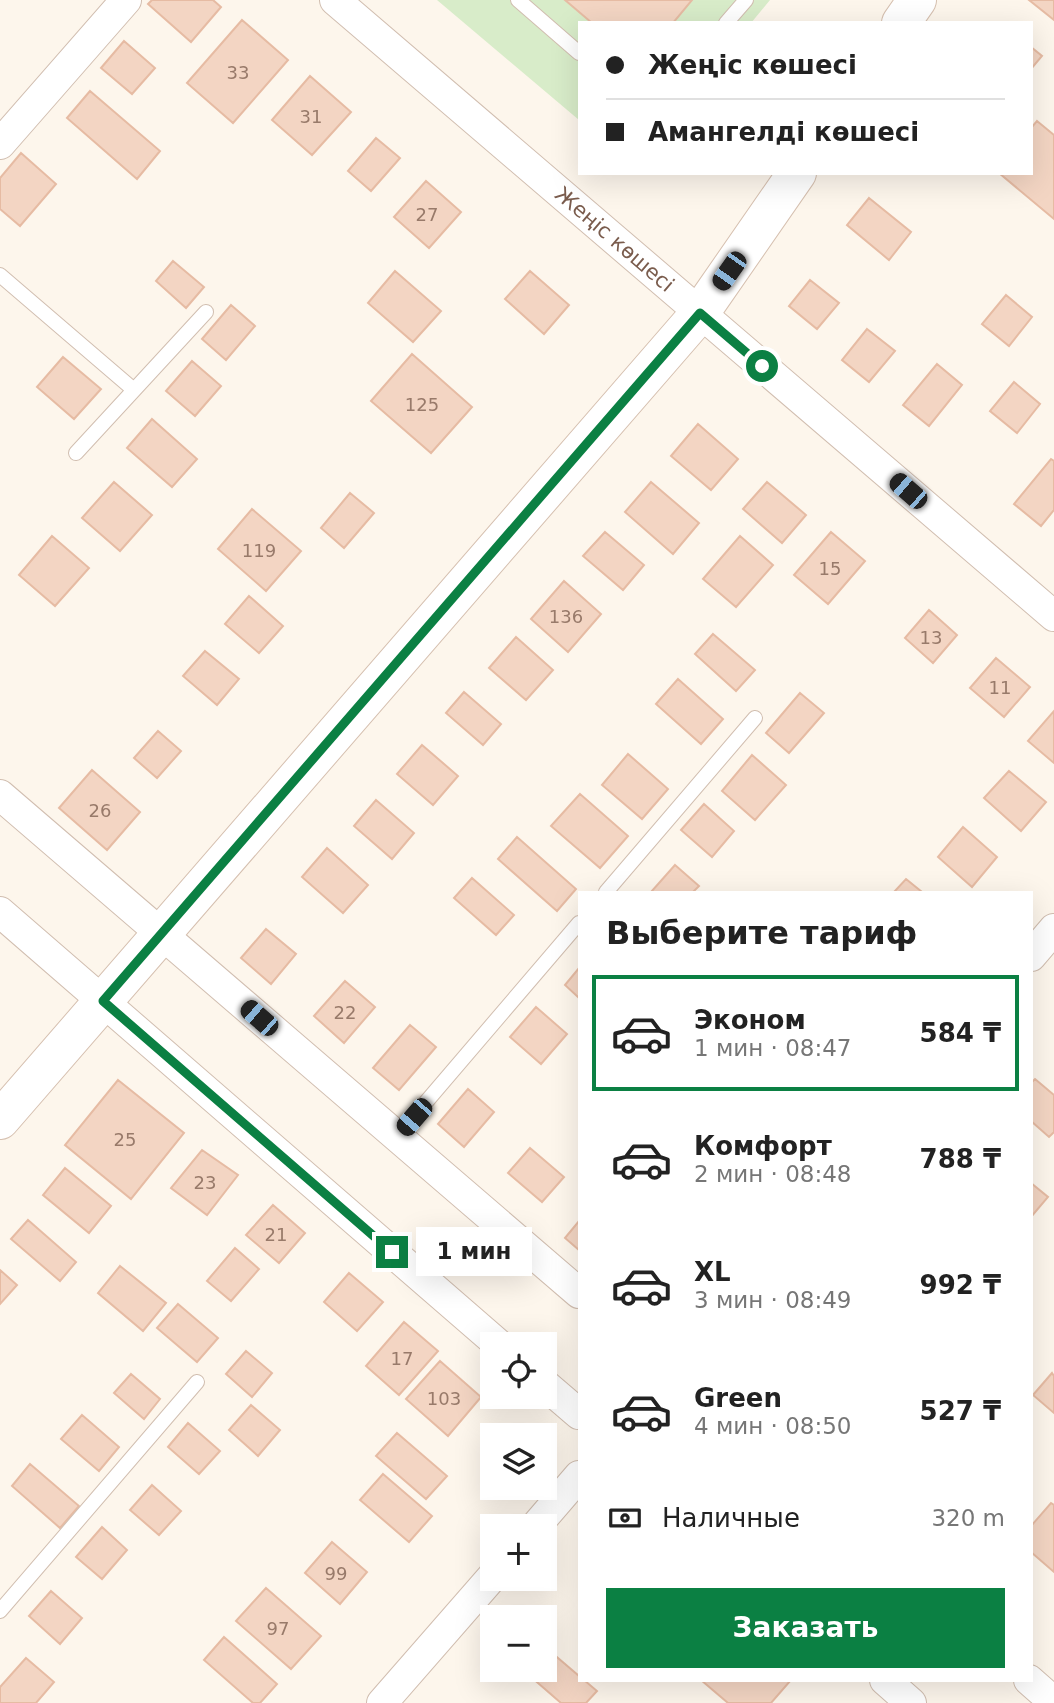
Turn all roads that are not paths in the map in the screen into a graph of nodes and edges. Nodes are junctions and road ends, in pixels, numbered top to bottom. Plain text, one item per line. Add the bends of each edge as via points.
1 (126, 0) edge
2 (335, 0) edge
3 (518, 0) edge
4 (746, 0) edge
5 (917, 0) edge
6 (728, 21) edge
7 (902, 21) edge
8 (578, 52) edge
9 (0, 144) edge
10 (796, 175) edge
11 (0, 275) edge
12 (206, 312) dead end
13 (700, 313) junction
14 (134, 390) junction
15 (76, 453) dead end
16 (1054, 616) edge
17 (755, 718) dead end
18 (0, 795) edge
19 (607, 891) edge
20 (0, 912) edge
21 (578, 924) edge
22 (1054, 929) edge
23 (162, 934) junction
24 (1033, 954) edge
25 (103, 1001) junction
26 (0, 1120) edge
27 (397, 1136) junction
28 (578, 1292) edge
29 (484, 1332) edge
30 (197, 1382) dead end
31 (557, 1396) edge
32 (578, 1414) edge
33 (578, 1477) edge
34 (546, 1514) edge
35 (480, 1591) edge
36 (0, 1611) edge
37 (886, 1682) edge
38 (1031, 1682) edge
39 (1054, 1702) edge
40 (382, 1703) edge
41 (911, 1703) edge

1 - 9 street
2 - 13 street, Жеңіс көшесі
3 - 8 lane
4 - 6 lane
5 - 7 main road
10 - 13 main road
11 - 14 lane
12 - 14 lane
13 - 16 street, Жеңіс көшесі
13 - 23 main road
14 - 15 lane
17 - 19 lane
18 - 23 street
20 - 25 street
21 - 27 lane
22 - 24 street
23 - 25 main road
23 - 27 street
25 - 26 main road
25 - 29 street
27 - 28 street
30 - 36 lane
31 - 32 street
33 - 34 street
35 - 40 street
37 - 41 street
38 - 39 street

